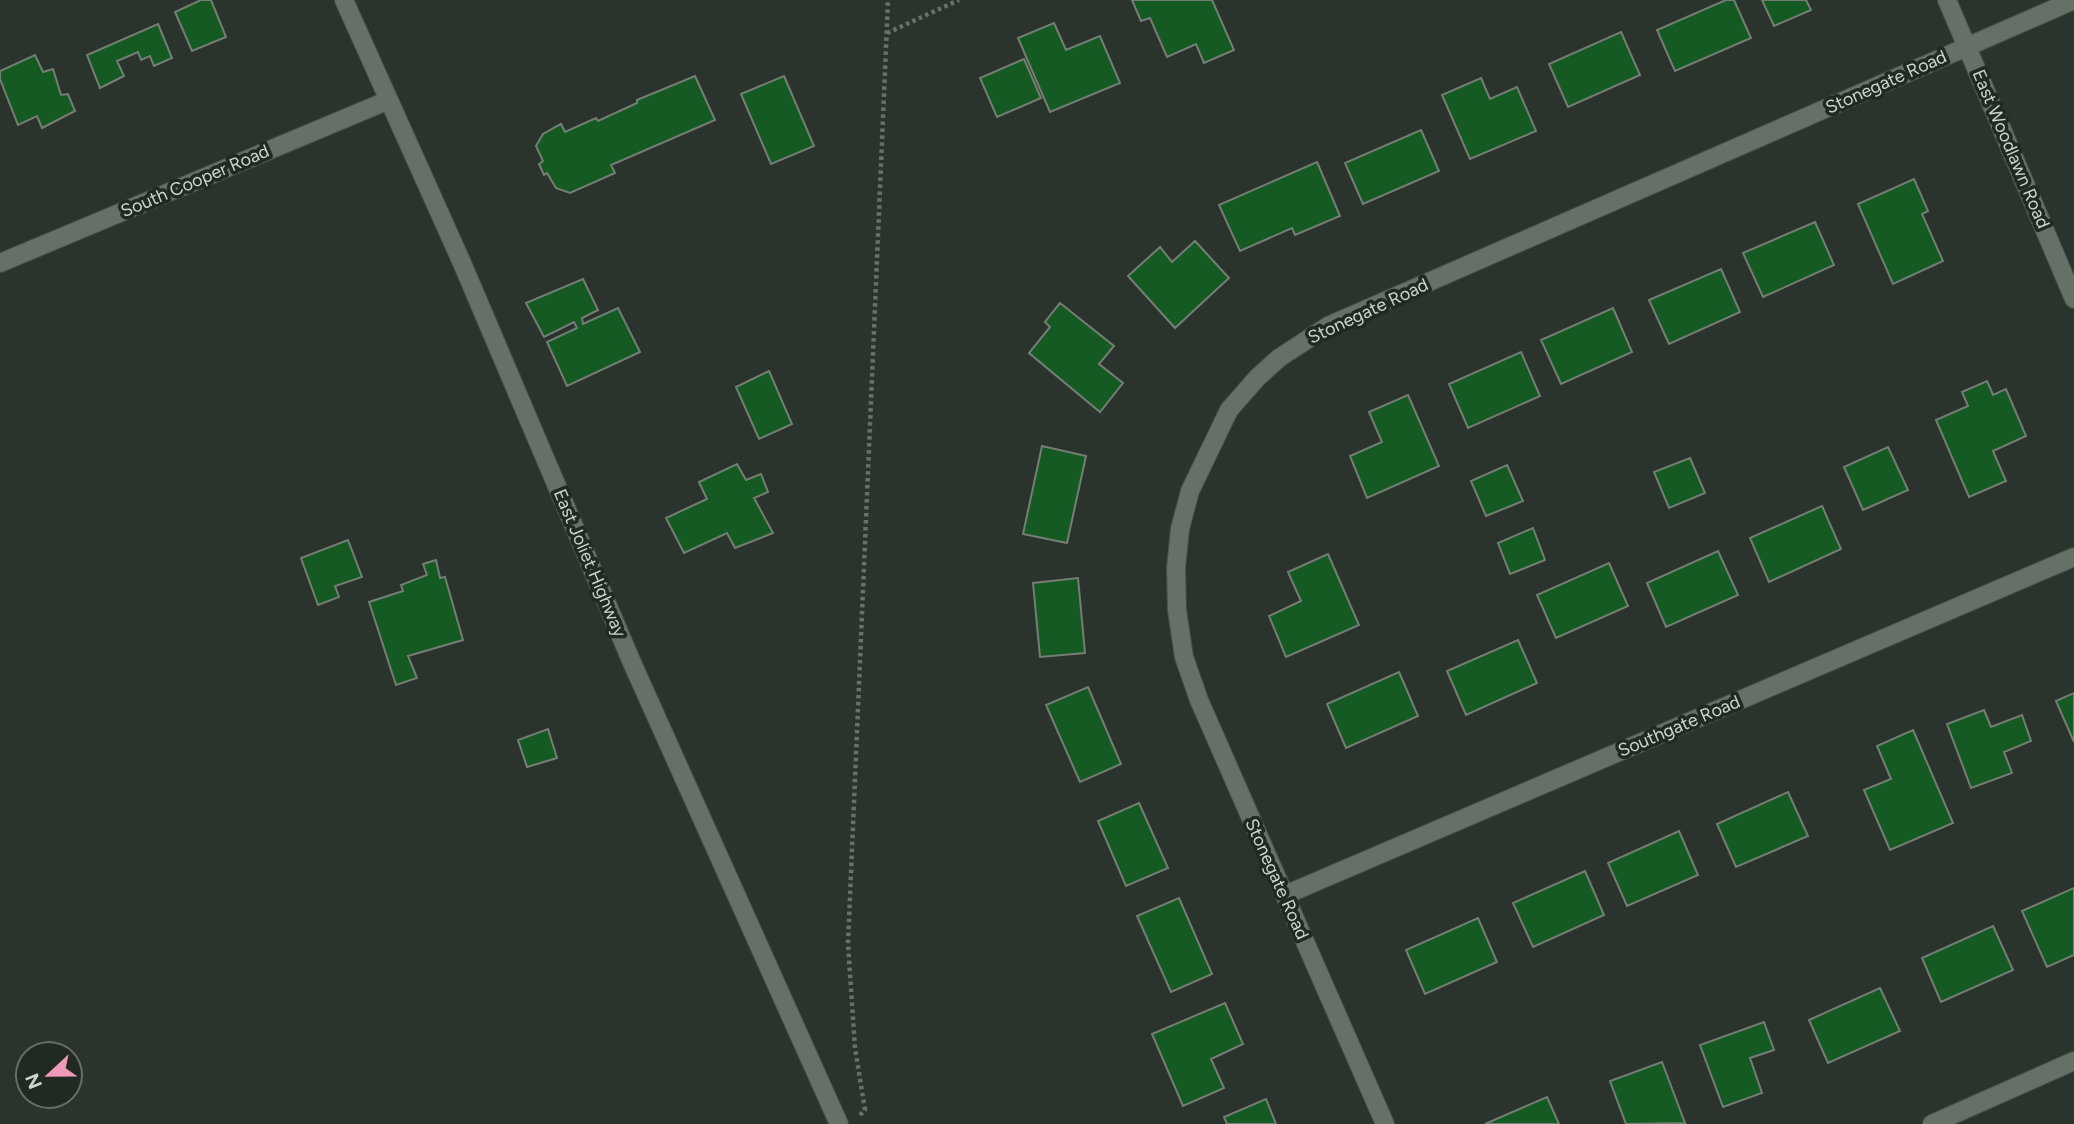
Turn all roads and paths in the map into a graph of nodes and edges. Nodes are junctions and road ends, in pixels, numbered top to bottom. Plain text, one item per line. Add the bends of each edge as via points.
1 (344, 0) edge
2 (888, 0) edge
3 (959, 0) edge
4 (1947, 0) edge
5 (2074, 0) edge
6 (887, 33) junction
7 (1967, 46) junction
8 (389, 100) junction
9 (0, 263) edge
10 (2074, 299) edge
11 (2074, 557) edge
12 (1285, 895) junction
13 (2074, 1061) edge
14 (865, 1110) dead end
15 (839, 1124) edge
16 (1385, 1124) edge
17 (1932, 1124) edge

1 - 8 street, East Joliet Highway
2 - 6 path
3 - 6 path
4 - 7 street, East Woodlawn Road
5 - 7 street, Stonegate Road
6 - 14 path via 848,944 855,1048
7 - 10 street, East Woodlawn Road
7 - 12 street, Stonegate Road via 1328,326 1279,358 1230,410 1190,491 1180,529 1178,610 1184,657 1199,700
8 - 9 street, South Cooper Road
8 - 15 street, East Joliet Highway via 633,665
11 - 12 street, Southgate Road
12 - 16 street, Stonegate Road
13 - 17 street

